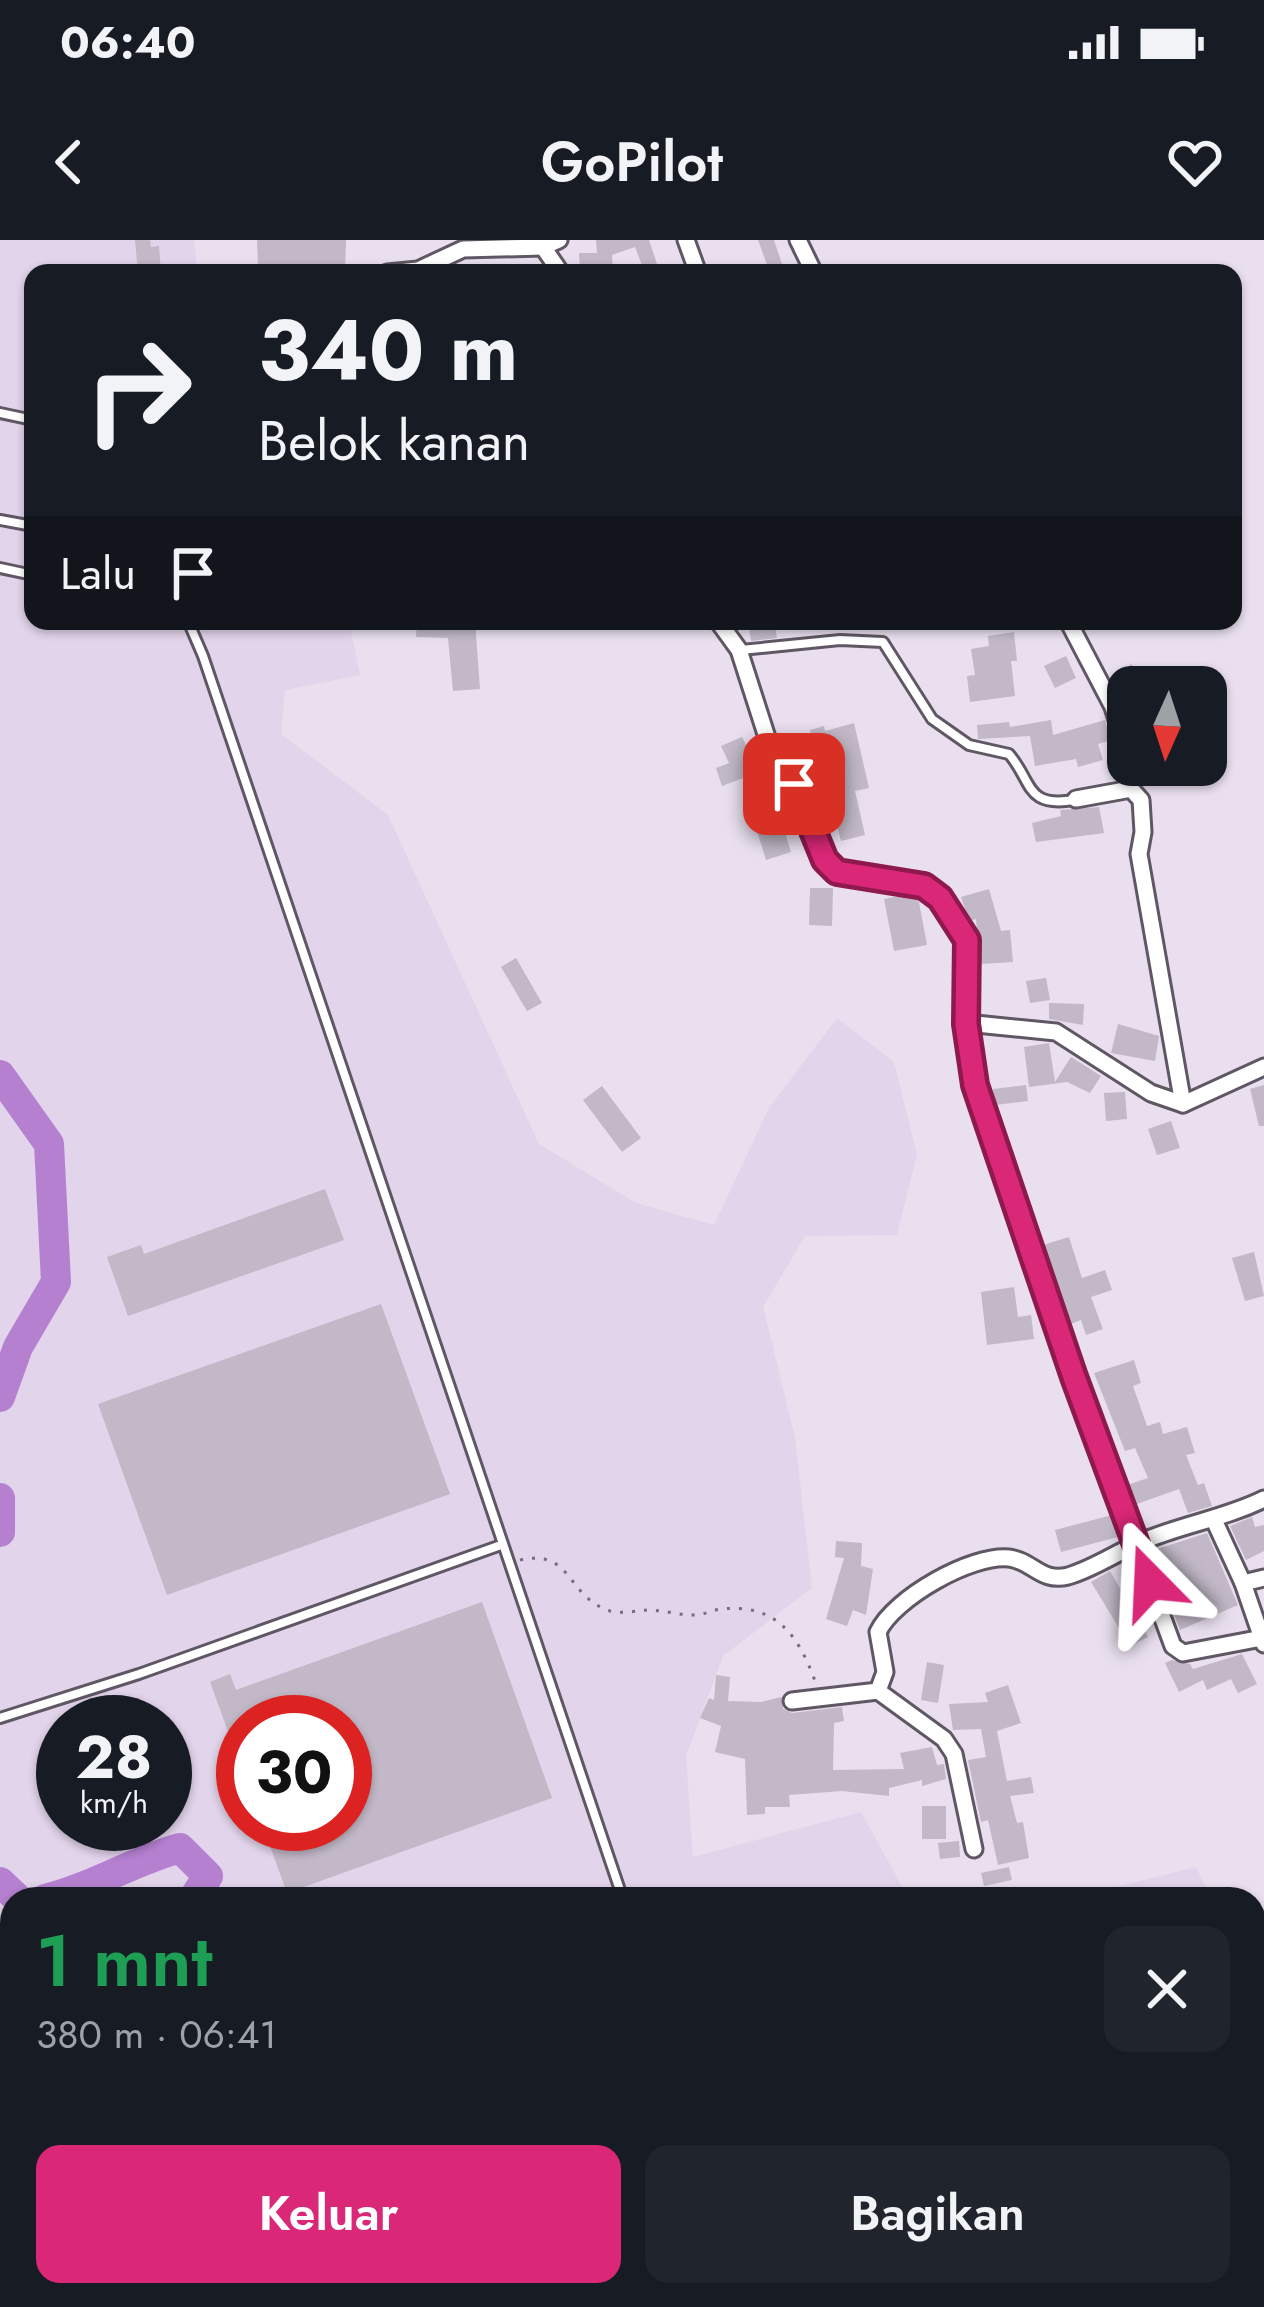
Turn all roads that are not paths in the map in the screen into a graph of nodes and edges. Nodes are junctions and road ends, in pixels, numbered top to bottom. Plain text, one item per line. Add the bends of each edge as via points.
1 (551, 243) edge
2 (431, 264) edge
3 (192, 630) edge
4 (725, 630) edge
5 (1073, 630) edge
6 (739, 650) junction
7 (1107, 696) edge
8 (1130, 789) joint
9 (1076, 799) joint
10 (966, 1024) junction
11 (1264, 1067) edge
12 (1183, 1104) junction
13 (1264, 1499) edge
14 (1214, 1520) junction
15 (1134, 1544) junction
16 (501, 1545) junction
17 (1264, 1578) edge
18 (1244, 1583) junction
19 (1263, 1641) edge
20 (878, 1691) junction
21 (792, 1700) dead end
22 (0, 1718) edge
23 (974, 1849) dead end
24 (619, 1887) edge

1 - 2 street via 463,249
3 - 16 lane
4 - 6 street
5 - 7 street
6 - 9 lane via 883,642 945,729 969,745 1010,754 1031,793
6 - 10 street via 772,753 825,860 861,879 924,886 958,922 967,940
8 - 9 street
8 - 12 street via 1141,800 1139,854
10 - 12 street via 1056,1031 1151,1093
10 - 15 street via 975,1085
11 - 12 street
13 - 14 street
14 - 15 street
14 - 18 street
15 - 19 street via 1173,1646 1184,1653
15 - 20 street via 1054,1578 1015,1559 977,1561 920,1591 878,1632 885,1672
16 - 22 lane
16 - 24 lane
17 - 18 street
18 - 19 street
20 - 21 street
20 - 23 street via 954,1754

